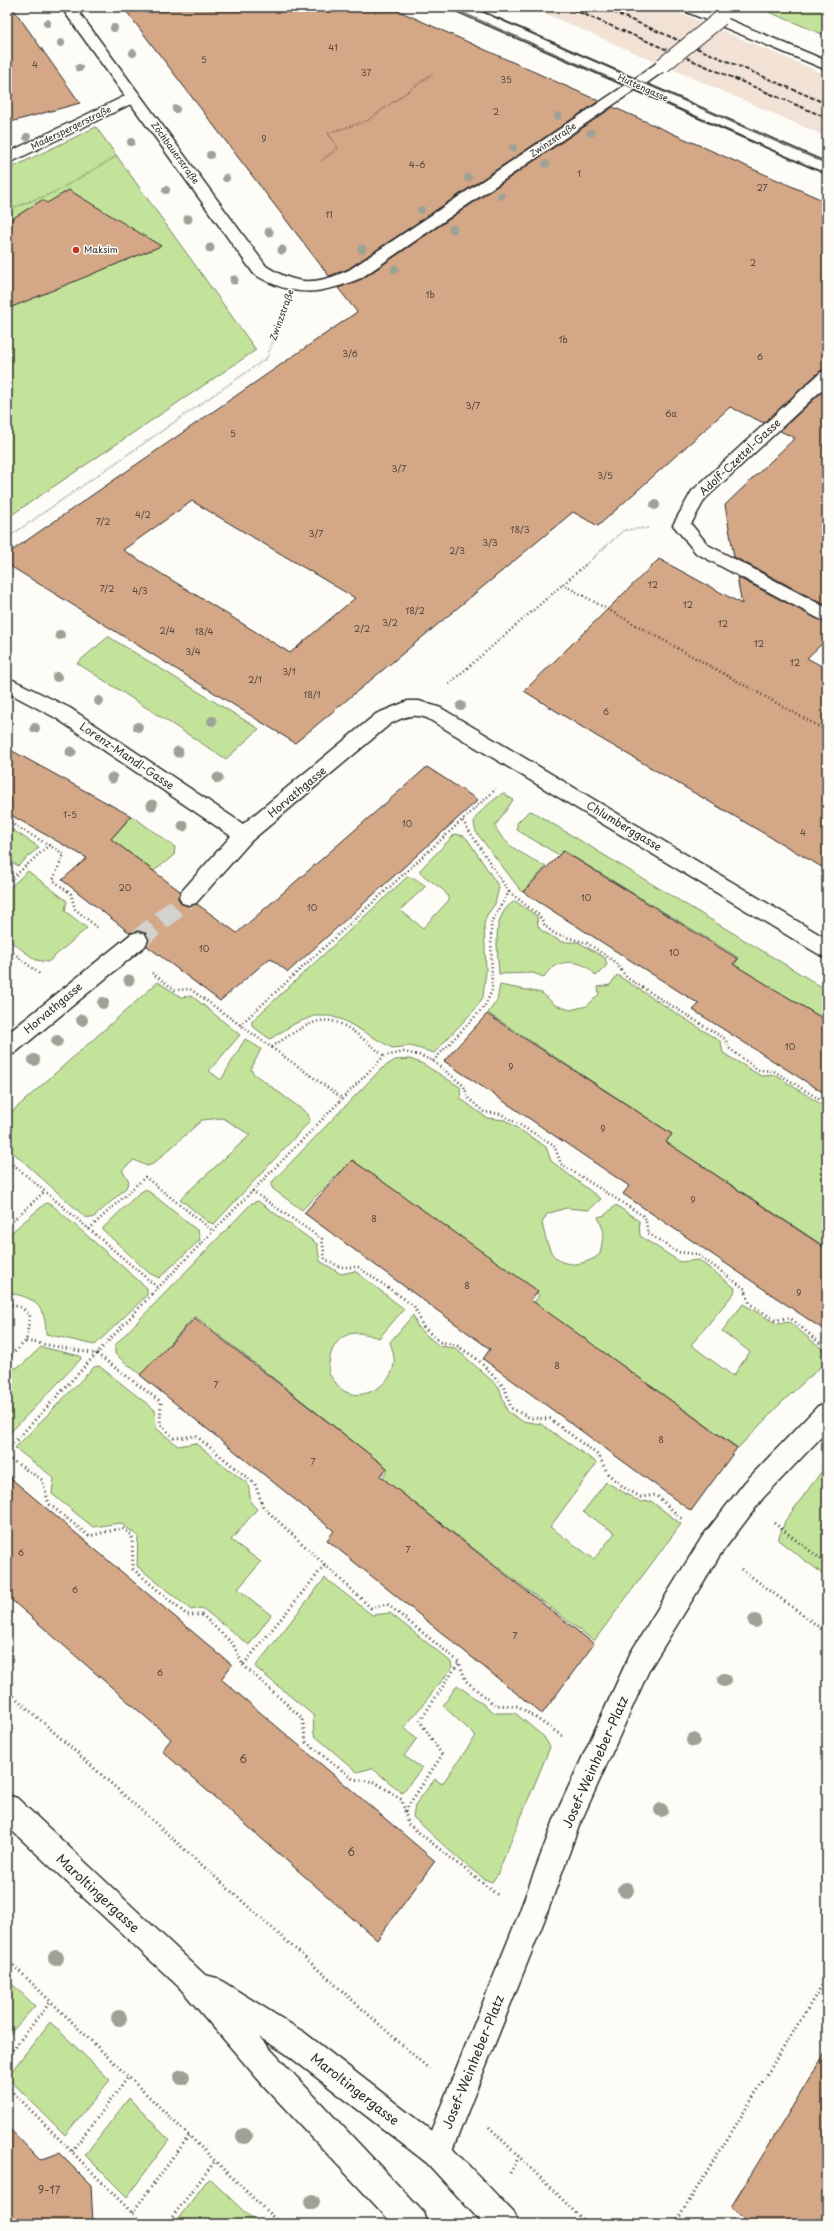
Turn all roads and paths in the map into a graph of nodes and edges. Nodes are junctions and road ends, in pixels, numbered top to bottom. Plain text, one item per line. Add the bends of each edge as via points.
1 (68, 7) edge
2 (459, 7) edge
3 (687, 7) edge
4 (708, 7) edge
5 (827, 66) edge
6 (432, 74) dead end
7 (635, 85) junction
8 (134, 97) junction
9 (117, 156) dead end
10 (7, 159) edge
11 (321, 161) dead end
12 (827, 170) edge
13 (7, 210) edge
14 (292, 286) junction
15 (827, 376) edge
16 (682, 525) junction
17 (7, 538) edge
18 (562, 584) junction
19 (827, 616) edge
20 (7, 684) edge
21 (419, 707) junction
22 (827, 731) edge
23 (522, 765) junction
24 (462, 820) junction
25 (7, 821) edge
26 (244, 835) junction
27 (49, 845) junction
28 (7, 883) edge
29 (509, 892) junction
30 (189, 897) tunnel mouth
31 (131, 945) junction
32 (7, 948) edge
33 (827, 949) edge
34 (67, 996) junction
35 (240, 1024) junction
36 (7, 1047) edge
37 (272, 1047) junction
38 (384, 1056) junction
39 (433, 1061) junction
40 (342, 1098) junction
41 (827, 1104) edge
42 (7, 1159) edge
43 (45, 1191) junction
44 (252, 1191) junction
45 (7, 1226) edge
46 (89, 1229) junction
47 (213, 1231) junction
48 (158, 1288) junction
49 (7, 1303) edge
50 (26, 1341) junction
51 (827, 1349) edge
52 (96, 1354) junction
53 (7, 1359) edge
54 (827, 1414) edge
55 (7, 1450) edge
56 (7, 1457) edge
57 (745, 1501) junction
58 (711, 1546) junction
59 (827, 1564) edge
60 (325, 1565) junction
61 (827, 1633) edge
62 (459, 1662) junction
63 (243, 1665) junction
64 (7, 1690) edge
65 (596, 1758) junction
66 (7, 1808) edge
67 (405, 1812) junction
68 (530, 1921) junction
69 (7, 1959) edge
70 (827, 1976) edge
71 (189, 1977) junction
72 (51, 2001) junction
73 (7, 2057) edge
74 (129, 2076) junction
75 (7, 2086) edge
76 (459, 2096) junction
77 (189, 2136) junction
78 (72, 2151) junction
79 (437, 2153) junction
80 (215, 2161) junction
81 (132, 2213) junction
82 (143, 2224) edge
83 (167, 2224) edge
84 (280, 2224) edge
85 (414, 2224) edge
86 (502, 2224) edge
87 (587, 2224) edge
88 (675, 2224) edge

1 - 8 street, Zöchbauerstraße
2 - 7 street, Huttengasse
3 - 5 lane
4 - 7 lane, bridge via 721,18
6 - 11 path via 367,121 328,133 338,148
7 - 12 street, Huttengasse
7 - 14 street, Zwinzstraße via 355,274 333,284 310,288
8 - 10 street, Maderspergerstraße
8 - 14 street, Zöchbauerstraße via 260,270 273,279
9 - 13 path via 55,192
14 - 17 path, Zwinzstraße via 267,358
15 - 16 street, Adolf-Czettel-Gasse via 698,495
16 - 18 path via 624,530
16 - 19 street via 702,549
18 - 21 path via 469,668
18 - 22 path
20 - 26 street, Lorenz-Mandl-Gasse via 63,713
21 - 23 street, Chlumberggasse via 434,713
21 - 26 street, Horvathgasse via 401,710 383,719
23 - 24 path
23 - 33 street, Chlumberggasse
24 - 29 path
24 - 35 path
25 - 27 path
26 - 30 street, Horvathgasse
27 - 28 path
27 - 31 path via 64,854 53,880 70,894 75,909
29 - 39 path via 491,922 492,990 485,1006
29 - 41 path via 539,915 545,926 556,934 587,943 615,962 627,978 725,1039 730,1050 758,1070 774,1071
31 - 34 street, Horvathgasse
31 - 35 path via 153,976 176,990 190,989
32 - 34 path
34 - 36 street, Horvathgasse
35 - 37 path
37 - 38 path via 314,1021 326,1018 350,1029
37 - 40 path
38 - 39 path via 404,1052
38 - 40 path
39 - 51 path via 464,1086 468,1098 484,1112 501,1114 554,1145 561,1164 644,1217 648,1233 677,1252 697,1254 745,1289 750,1304 775,1320 790,1318
40 - 44 path
42 - 43 path
43 - 45 path
43 - 46 path
44 - 47 path
44 - 58 path via 322,1239 325,1259 340,1267 358,1267 414,1306 423,1326 440,1342 456,1344 477,1359 505,1388 511,1408 530,1418 550,1419 599,1456 608,1474 641,1497 656,1495
46 - 47 path via 145,1177
46 - 48 path
47 - 48 path
48 - 52 path
49 - 50 path via 22,1308 30,1315
50 - 52 path
50 - 53 path
52 - 55 path
52 - 60 path via 161,1402 160,1424 174,1438 196,1436 255,1484 263,1507
54 - 57 street, Josef-Weinheber-Platz
56 - 63 path via 42,1480 49,1504 89,1536 122,1528 132,1535 133,1569 187,1615 202,1615 233,1644
57 - 58 street, Josef-Weinheber-Platz
57 - 59 path
58 - 61 path
58 - 65 street, Josef-Weinheber-Platz via 640,1661
60 - 62 path via 371,1608 386,1604
60 - 63 path
62 - 65 path via 466,1681 495,1705 518,1706
62 - 67 path via 420,1722 442,1755
63 - 67 path via 302,1718 306,1742 352,1779 375,1782 402,1800
64 - 76 path
65 - 68 street, Josef-Weinheber-Platz
66 - 71 street, Maroltingergasse
67 - 68 path via 408,1824
68 - 76 street, Josef-Weinheber-Platz
69 - 72 path
70 - 88 path
71 - 79 street, Maroltingergasse via 295,2043
71 - 85 street, Maroltingergasse via 273,2075
72 - 73 path
72 - 74 path
74 - 77 path
74 - 78 path
75 - 78 path
76 - 79 street, Josef-Weinheber-Platz
76 - 87 path
77 - 80 path
77 - 81 path
78 - 81 path
79 - 86 street, Maroltingergasse
80 - 83 path
80 - 84 path
81 - 82 path

